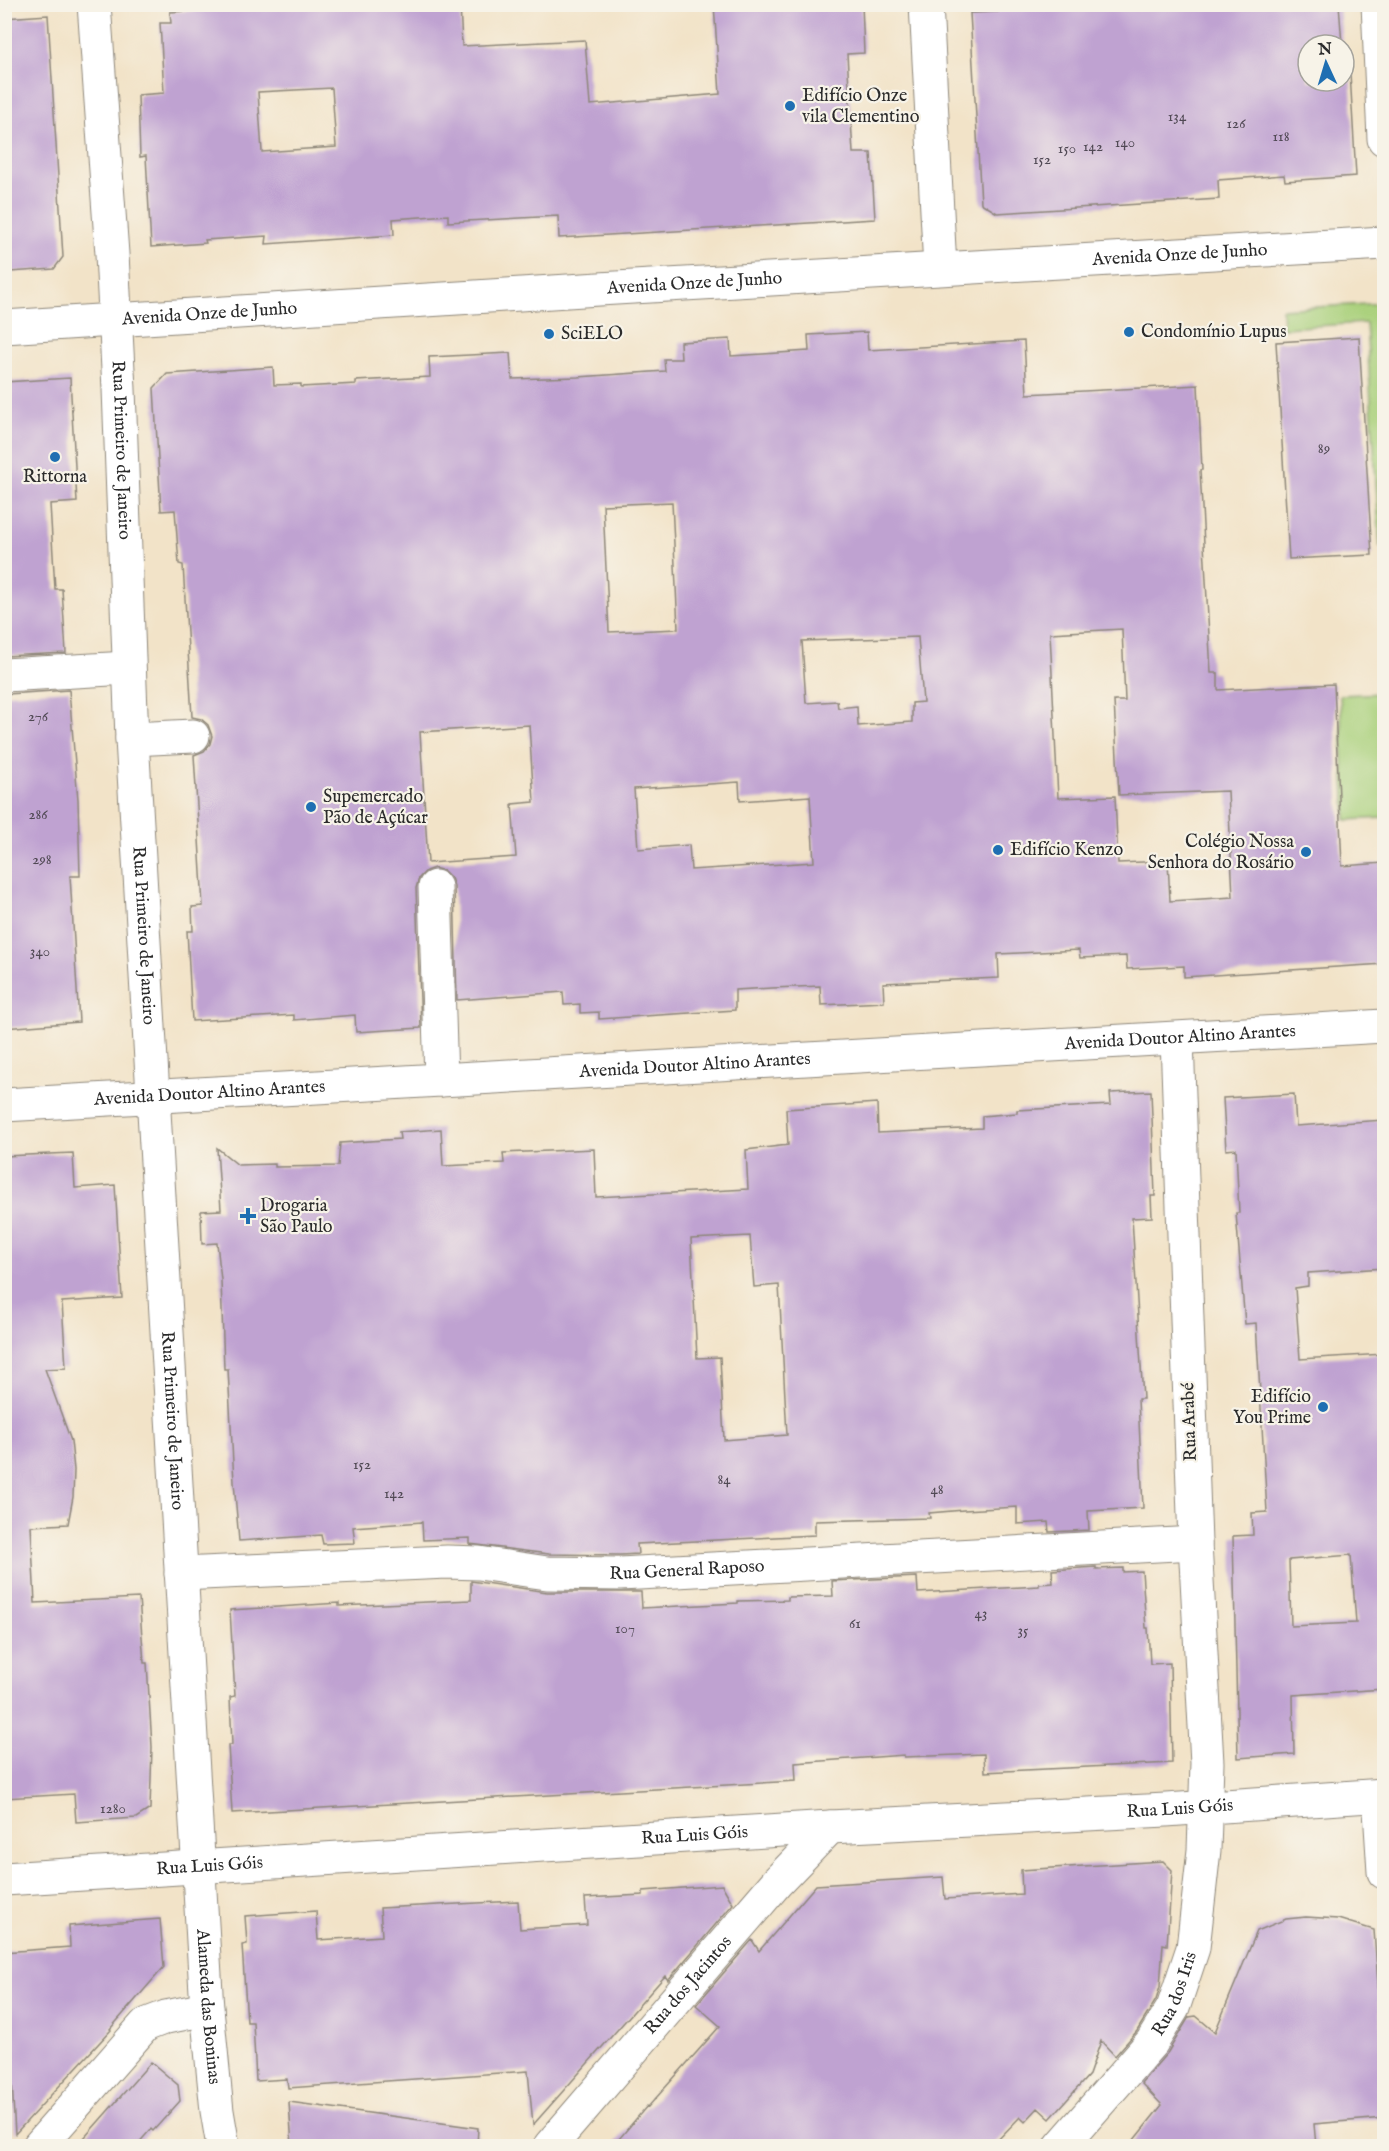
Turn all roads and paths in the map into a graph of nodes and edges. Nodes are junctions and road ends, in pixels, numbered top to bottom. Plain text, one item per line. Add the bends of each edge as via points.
1 (94, 4) edge
2 (926, 4) edge
3 (1378, 4) edge
4 (1384, 139) edge
5 (1384, 243) edge
6 (940, 268) junction
7 (115, 320) junction
8 (4, 327) edge
9 (128, 668) junction
10 (4, 675) edge
11 (193, 736) dead end
12 (132, 740) junction
13 (435, 887) dead end
14 (1384, 1026) edge
15 (1177, 1039) junction
16 (441, 1080) junction
17 (152, 1096) junction
18 (4, 1105) edge
19 (1195, 1543) junction
20 (181, 1574) junction
21 (1382, 1795) edge
22 (1206, 1806) junction
23 (830, 1827) junction
24 (199, 1866) junction
25 (1384, 1872) edge
26 (4, 1879) edge
27 (207, 2009) junction
28 (39, 2146) edge
29 (223, 2146) edge
30 (550, 2146) edge
31 (1061, 2146) edge

1 - 7 street, Rua Primeiro de Janeiro
2 - 6 street
3 - 4 street
5 - 6 street, Avenida Onze de Junho
6 - 7 street, Avenida Onze de Junho
7 - 8 street, Avenida Onze de Junho
7 - 9 street, Rua Primeiro de Janeiro
9 - 10 street
9 - 12 street, Rua Primeiro de Janeiro
11 - 12 street
12 - 17 street, Rua Primeiro de Janeiro
13 - 16 street
14 - 15 street, Avenida Doutor Altino Arantes
15 - 16 street, Avenida Doutor Altino Arantes
15 - 19 street, Rua Arabé
16 - 17 street, Avenida Doutor Altino Arantes
17 - 18 street, Avenida Doutor Altino Arantes
17 - 20 street, Rua Primeiro de Janeiro
19 - 20 street, Rua General Raposo via 611,1574 547,1573 447,1562
19 - 22 street, Rua Arabé
20 - 24 street, Rua Primeiro de Janeiro
21 - 22 street, Rua Luis Góis
21 - 25 street
22 - 23 street, Rua Luis Góis
22 - 31 street, Rua dos Iris via 1193,1948 1173,2008 1152,2042
23 - 24 street, Rua Luis Góis
23 - 30 street, Rua dos Jacintos via 777,1882
24 - 26 street, Rua Luis Góis
24 - 27 street, Alameda das Boninas
27 - 28 street via 145,2025
27 - 29 street, Alameda das Boninas

